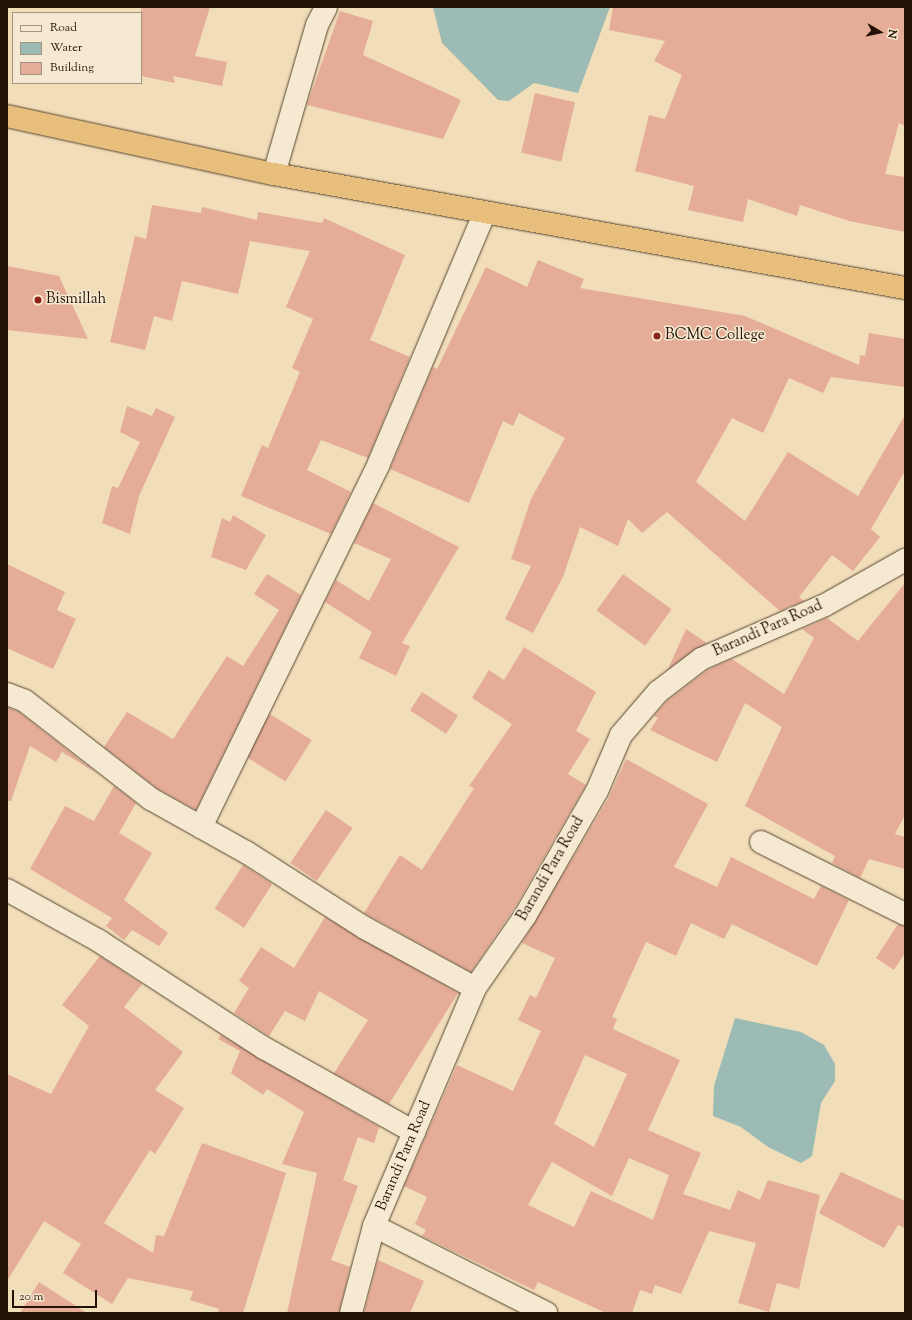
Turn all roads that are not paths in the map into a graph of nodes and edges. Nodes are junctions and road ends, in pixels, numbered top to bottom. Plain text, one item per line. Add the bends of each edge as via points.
1 (326, 7) edge
2 (7, 116) edge
3 (7, 130) edge
4 (107, 139) junction
5 (274, 174) junction
6 (485, 212) junction
7 (905, 288) edge
8 (905, 560) edge
9 (7, 694) edge
10 (201, 827) junction
11 (761, 842) dead end
12 (7, 890) edge
13 (905, 914) edge
14 (475, 988) junction
15 (414, 1132) junction
16 (374, 1226) junction
17 (351, 1313) edge
18 (546, 1313) edge

1 - 5 street via 317,25
2 - 4 highway
3 - 4 highway
4 - 5 highway
5 - 6 highway
6 - 7 highway
6 - 10 street via 379,463
8 - 14 street, Barandi Para Road via 825,605 701,659 658,692 621,735 597,791 529,909
9 - 10 street via 25,701 151,799
10 - 14 street via 365,928
11 - 13 street
12 - 15 street via 98,941 264,1048
14 - 15 street, Barandi Para Road
15 - 16 street, Barandi Para Road
16 - 17 street, Barandi Para Road
16 - 18 street

